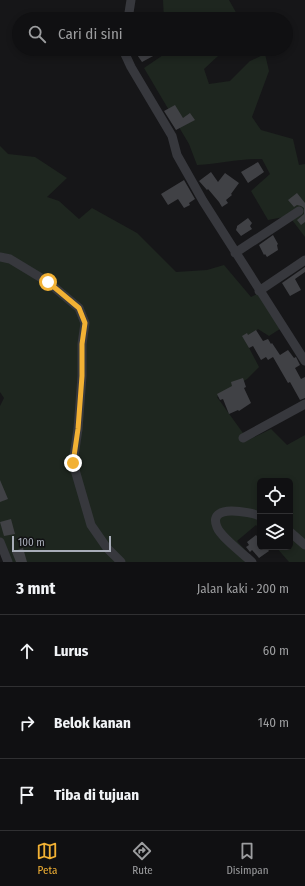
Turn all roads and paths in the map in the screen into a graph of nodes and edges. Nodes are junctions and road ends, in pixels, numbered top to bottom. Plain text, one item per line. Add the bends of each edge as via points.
1 (131, 0) edge
2 (129, 12) edge
3 (126, 56) edge
4 (299, 211) dead end
5 (235, 253) junction
6 (0, 257) edge
7 (305, 260) edge
8 (259, 290) junction
9 (305, 361) edge
10 (305, 404) edge
11 (243, 438) dead end
12 (257, 515) edge
13 (293, 535) edge
14 (0, 542) edge
15 (305, 545) edge
16 (8, 562) edge
17 (121, 562) edge
18 (252, 562) edge

1 - 2 street
3 - 5 street via 172,136 177,155
4 - 5 street
5 - 8 street
6 - 17 street via 10,259 48,282 79,308 85,323 78,429 73,463 91,525 107,548
7 - 8 street
8 - 9 street
10 - 11 street
12 - 18 street via 229,510 219,514 216,519 216,526 221,533
13 - 15 street
14 - 16 street

